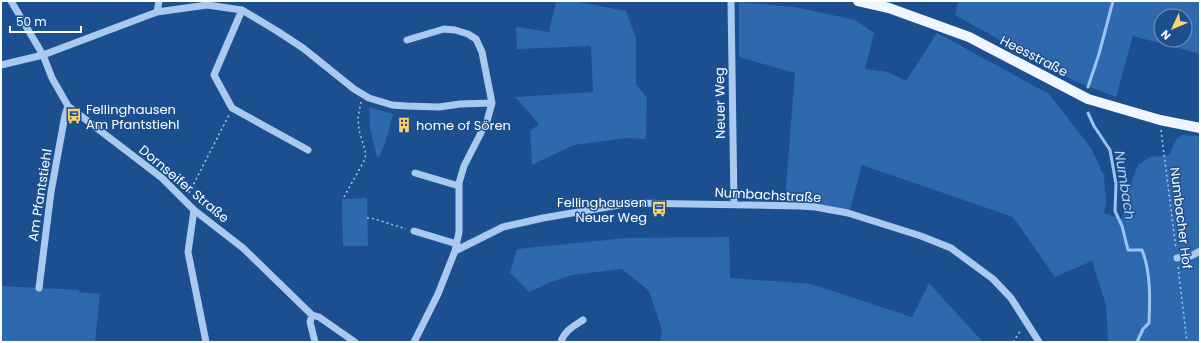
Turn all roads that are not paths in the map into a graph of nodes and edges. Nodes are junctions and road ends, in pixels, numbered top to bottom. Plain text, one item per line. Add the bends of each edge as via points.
1 (11, 1) edge
2 (159, 1) edge
3 (731, 1) edge
4 (858, 1) edge
5 (242, 10) junction
6 (157, 12) junction
7 (407, 40) dead end
8 (43, 55) junction
9 (1, 65) edge
10 (492, 103) junction
11 (68, 106) junction
12 (1200, 128) edge
13 (308, 150) dead end
14 (416, 173) dead end
15 (459, 186) junction
16 (734, 204) junction
17 (194, 210) junction
18 (414, 231) road end
19 (456, 248) junction
20 (1200, 251) edge
21 (1177, 258) road end
22 (40, 288) dead end
23 (312, 315) junction
24 (583, 320) dead end
25 (206, 342) edge
26 (315, 342) edge
27 (355, 342) edge
28 (414, 342) edge
29 (561, 342) edge
30 (1039, 342) edge

1 - 8 street, Dornseifer Straße
2 - 6 street
3 - 16 street, Neuer Weg
4 - 12 main road, Heesstraße via 889,8 969,37 1088,99 1160,120
5 - 6 street via 207,5
5 - 10 street via 303,48 369,98 406,106 439,107
5 - 13 street via 214,75 232,108
6 - 8 street
7 - 10 street via 444,29 462,32 476,39 482,52
8 - 9 street
8 - 11 street, Dornseifer Straße via 52,78
10 - 15 street via 487,121 464,166
11 - 17 street, Dornseifer Straße via 162,178
11 - 22 street, Am Pfantstiehl via 51,192
14 - 15 street
15 - 19 street via 459,232
16 - 19 street, Numbachstraße via 631,203 503,227
16 - 30 street, Numbachstraße via 800,206 848,213 922,236 951,248 993,279 1011,298
17 - 23 street, Dornseifer Straße via 243,248
17 - 25 street via 188,252
18 - 19 street
19 - 28 street via 438,294
20 - 21 street via 1191,256
23 - 26 street via 310,322
23 - 27 street, Dornseifer Straße via 319,317
24 - 29 street via 570,329

